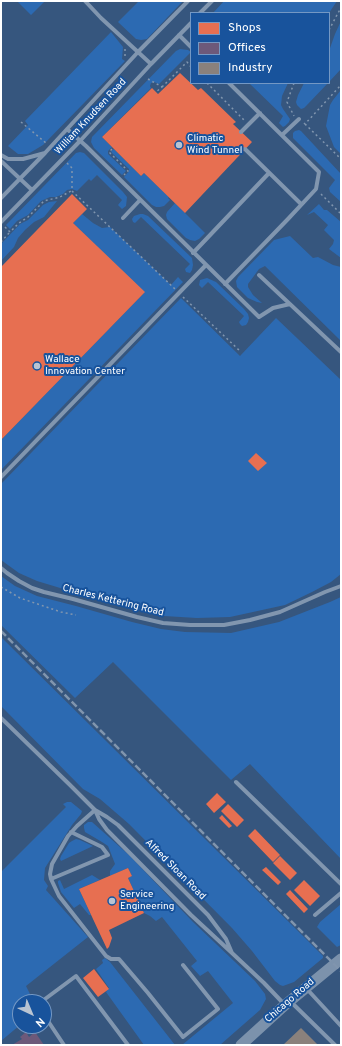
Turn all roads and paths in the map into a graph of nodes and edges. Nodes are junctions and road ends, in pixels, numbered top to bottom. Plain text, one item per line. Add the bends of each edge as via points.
1 (85, 1) edge
2 (188, 1) edge
3 (212, 1) edge
4 (341, 8) edge
5 (201, 12) edge
6 (190, 24) edge
7 (330, 28) edge
8 (179, 35) junction
9 (190, 46) edge
10 (138, 52) junction
11 (151, 64) junction
12 (190, 65) edge
13 (148, 79) dead end
14 (208, 84) edge
15 (230, 84) edge
16 (294, 84) edge
17 (341, 85) edge
18 (162, 87) junction
19 (156, 92) dead end
20 (260, 113) junction
21 (298, 119) junction
22 (244, 120) dead end
23 (21, 122) dead end
24 (305, 124) junction
25 (67, 129) junction
26 (241, 132) dead end
27 (282, 135) junction
28 (80, 141) junction
29 (48, 144) dead end
30 (112, 149) dead end
31 (245, 149) dead end
32 (45, 153) junction
33 (1, 155) edge
34 (341, 159) edge
35 (1, 161) edge
36 (67, 163) dead end
37 (269, 173) junction
38 (20, 179) junction
39 (119, 180) junction
40 (316, 189) junction
41 (32, 190) junction
42 (72, 191) junction
43 (1, 198) edge
44 (140, 200) junction
45 (301, 204) junction
46 (341, 214) edge
47 (123, 218) dead end
48 (1, 222) edge
49 (5, 227) dead end
50 (10, 232) junction
51 (1, 242) edge
52 (193, 253) junction
53 (206, 265) junction
54 (259, 275) dead end
55 (225, 284) junction
56 (179, 293) junction
57 (290, 304) junction
58 (240, 351) dead end
59 (341, 352) edge
60 (1, 477) edge
61 (1, 568) edge
62 (341, 586) edge
63 (1, 587) edge
64 (76, 615) dead end
65 (1, 718) edge
66 (236, 782) dead end
67 (95, 810) junction
68 (72, 832) junction
69 (51, 879) junction
70 (341, 884) edge
71 (341, 893) edge
72 (315, 915) dead end
73 (232, 953) junction
74 (341, 959) edge
75 (183, 965) dead end
76 (306, 987) junction
77 (52, 994) edge
78 (287, 1003) junction
79 (341, 1026) edge
80 (52, 1027) edge
81 (64, 1045) edge
82 (128, 1045) edge
83 (240, 1045) edge
84 (334, 1045) edge

1 - 10 lane
2 - 10 lane, William Knudsen Road
3 - 5 lane
4 - 7 path
6 - 8 lane, William Knudsen Road
8 - 9 lane
8 - 11 lane, William Knudsen Road
10 - 11 lane
10 - 25 lane, William Knudsen Road
11 - 28 lane, William Knudsen Road
12 - 18 path via 187,62
13 - 18 path
14 - 22 path
15 - 20 lane
16 - 21 path via 287,102
17 - 24 path
18 - 19 path
20 - 26 lane
20 - 27 lane
21 - 24 path
21 - 27 lane
23 - 29 path
24 - 34 path
25 - 28 lane
25 - 32 lane, William Knudsen Road
27 - 40 lane via 319,172
28 - 39 lane
28 - 41 lane, William Knudsen Road
30 - 39 path via 109,152 128,171
31 - 37 lane
32 - 33 lane via 23,159 8,159
32 - 38 lane, William Knudsen Road
35 - 38 lane
36 - 42 path via 72,168
37 - 45 lane
37 - 52 lane
38 - 41 lane
38 - 43 lane, William Knudsen Road
39 - 44 lane
40 - 45 lane
40 - 46 path
41 - 48 lane, William Knudsen Road
42 - 50 path via 44,201
42 - 56 path
44 - 47 lane
44 - 52 lane
45 - 55 lane
49 - 50 path
50 - 51 path
52 - 53 lane
53 - 55 lane
53 - 56 lane
54 - 57 lane
55 - 57 lane via 259,317 273,308
56 - 58 path
56 - 60 lane
57 - 59 lane
61 - 62 lane, Charles Kettering Road via 19,581 44,592 137,616 190,626 224,625 250,620 280,612
63 - 64 path via 20,598
65 - 67 lane, Alfred Sloan Road
66 - 70 lane
67 - 68 lane
67 - 73 lane, Alfred Sloan Road via 107,830
67 - 73 lane, Alfred Sloan Road via 118,825 208,915 226,939
68 - 69 lane via 52,864
68 - 69 lane via 102,847 108,854
69 - 75 lane via 59,896 106,956 119,959 183,1037 218,1009
71 - 72 lane
73 - 78 lane, Alfred Sloan Road
74 - 76 main road, Chicago Road
76 - 78 main road, Chicago Road
76 - 79 lane
77 - 82 lane via 76,976
78 - 83 main road, Chicago Road
78 - 84 lane, Alfred Sloan Road
80 - 81 lane

